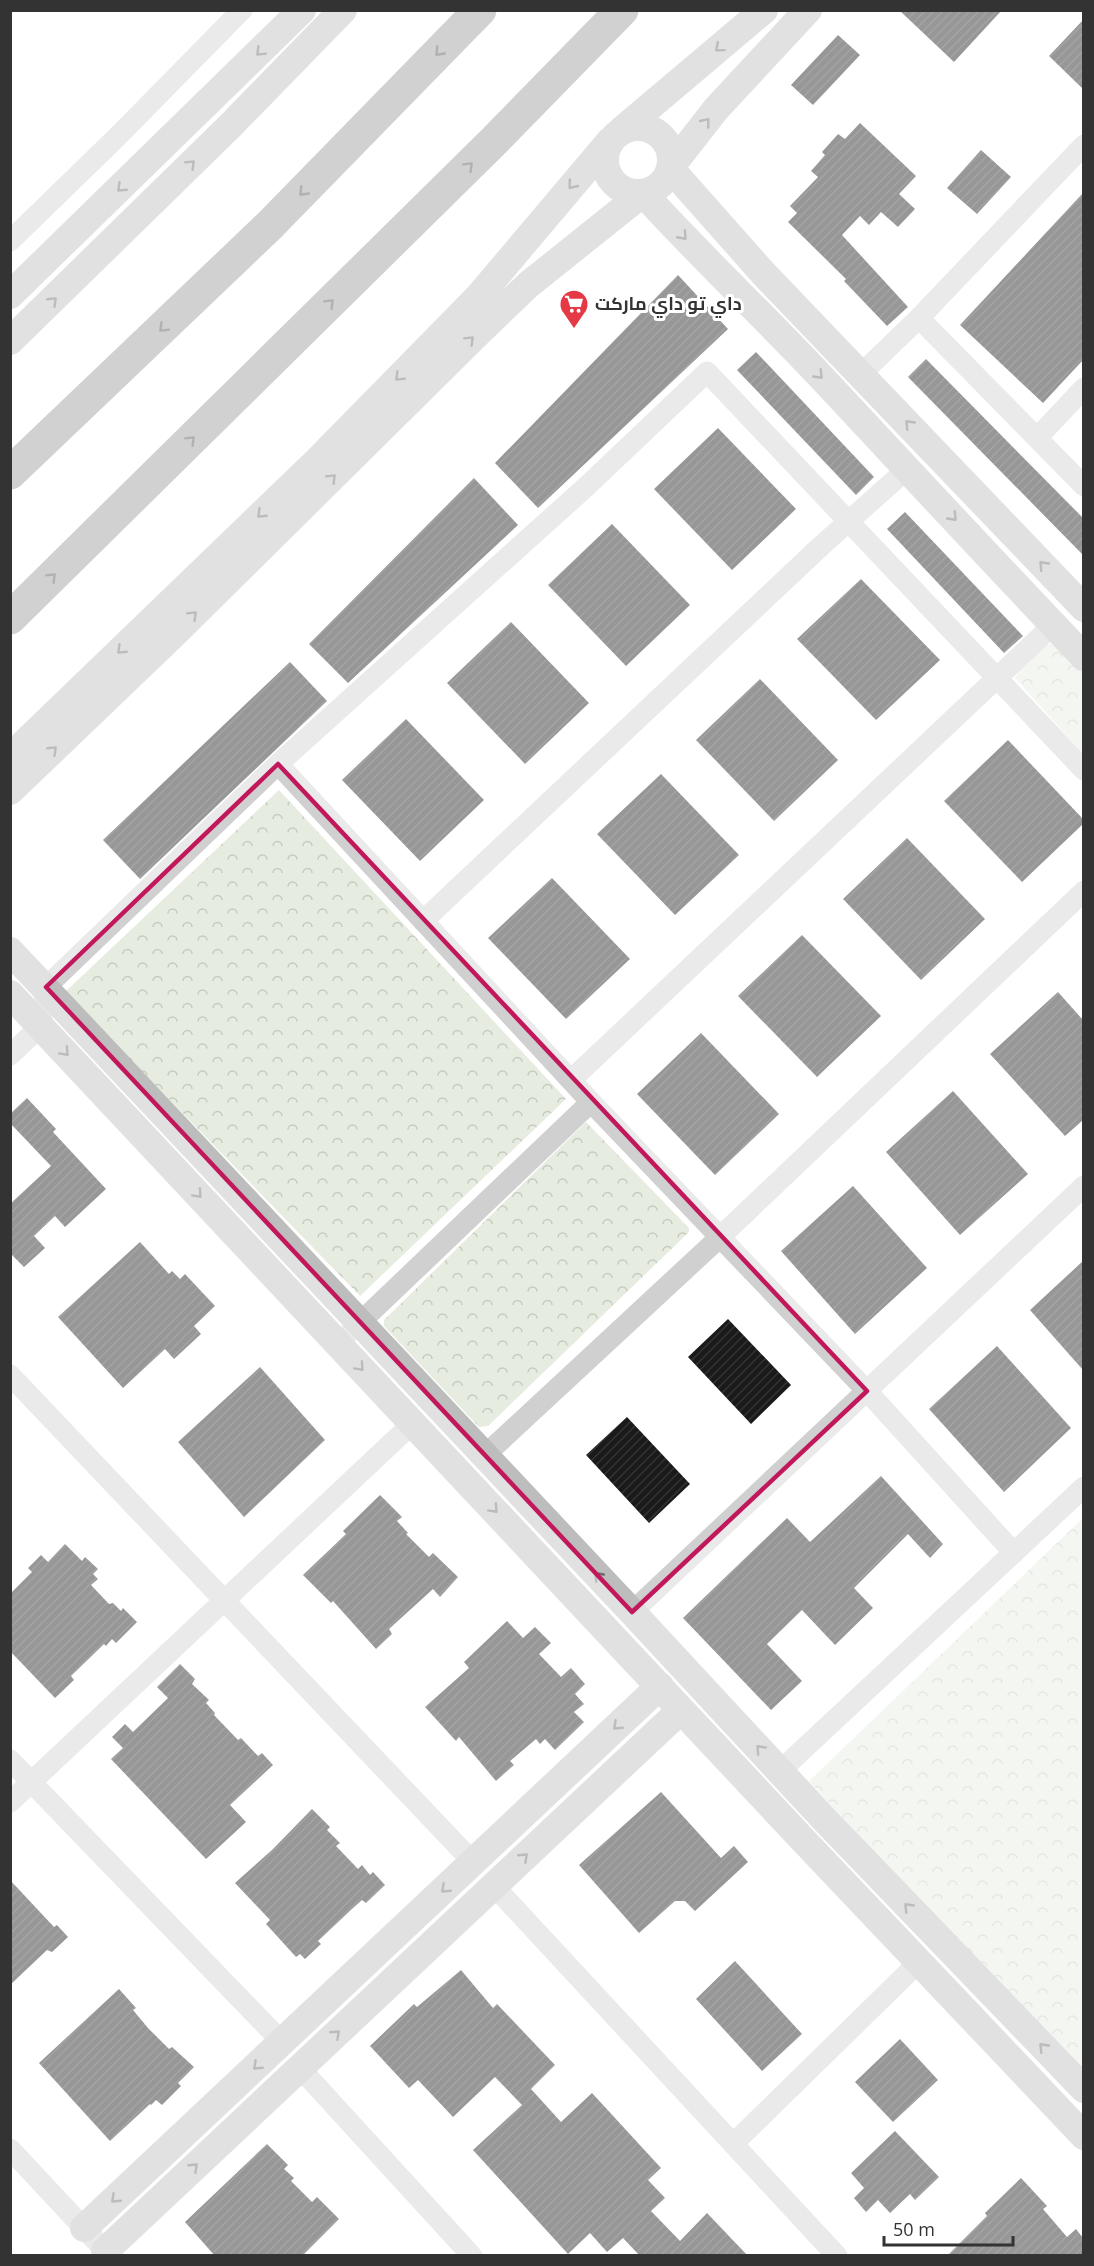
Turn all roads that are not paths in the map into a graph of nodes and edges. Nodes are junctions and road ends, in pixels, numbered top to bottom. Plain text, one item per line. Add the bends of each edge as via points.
1 (242, 10) edge
2 (302, 10) edge
3 (343, 10) edge
4 (480, 10) edge
5 (622, 10) edge
6 (764, 10) edge
7 (808, 10) edge
8 (616, 135) junction
9 (1083, 145) edge
10 (670, 168) junction
11 (643, 193) junction
12 (10, 242) edge
13 (763, 273) junction
14 (741, 294) junction
15 (10, 295) edge
16 (918, 318) junction
17 (10, 341) edge
18 (861, 374) junction
19 (1083, 388) edge
20 (1037, 438) junction
21 (906, 470) junction
22 (10, 473) edge
23 (1083, 486) edge
24 (1000, 519) junction
25 (848, 522) junction
26 (977, 542) junction
27 (1083, 608) edge
28 (10, 618) edge
29 (1053, 625) junction
30 (1083, 657) edge
31 (996, 677) junction
32 (10, 757) edge
33 (278, 764) junction
34 (1083, 770) edge
35 (10, 791) edge
36 (1083, 891) edge
37 (423, 921) junction
38 (10, 951) edge
39 (46, 987) junction
40 (10, 994) edge
41 (41, 1026) junction
42 (10, 1055) edge
43 (571, 1080) junction
44 (591, 1102) junction
45 (1083, 1186) edge
46 (718, 1238) junction
47 (360, 1323) junction
48 (338, 1344) junction
49 (10, 1375) edge
50 (867, 1391) junction
51 (413, 1423) junction
52 (484, 1456) junction
53 (1083, 1487) edge
54 (1014, 1553) junction
55 (225, 1600) junction
56 (632, 1612) junction
57 (660, 1686) junction
58 (681, 1710) junction
59 (10, 1760) edge
60 (780, 1771) junction
61 (31, 1782) junction
62 (10, 1802) edge
63 (825, 1821) junction
64 (804, 1841) junction
65 (473, 1862) junction
66 (494, 1886) junction
67 (375, 1954) junction
68 (920, 1962) junction
69 (396, 1977) junction
70 (282, 2042) junction
71 (300, 2068) junction
72 (1083, 2089) edge
73 (1083, 2136) edge
74 (732, 2144) junction
75 (10, 2149) edge
76 (84, 2228) junction
77 (108, 2253) edge
78 (472, 2256) edge
79 (837, 2256) edge

1 - 12 street
2 -> 15 street
17 -> 3 street
4 -> 22 highway via 270,225
28 -> 5 highway via 486,150
6 -> 8 street
10 -> 7 street via 716,109
8 - 10 street via 633,127 654,130 669,146
8 - 11 street via 604,159 610,178 624,190
8 -> 32 street via 479,296 316,461
9 - 16 street
10 - 11 street via 660,184
10 - 13 street
11 -> 14 street
35 -> 11 street via 536,278
13 - 14 street via 754,277
13 - 18 street
14 -> 21 street
16 - 18 street
16 - 20 street
24 -> 18 street
19 - 20 street
20 - 23 street
21 - 25 street
21 -> 26 street
24 - 26 street
27 -> 24 street
25 - 31 street
25 - 33 street via 707,372
25 - 37 street
26 - 29 street
29 - 30 street
29 - 31 street
31 - 34 street
31 - 43 street
33 - 37 street
33 - 39 street
36 - 46 street
37 - 43 street
38 - 39 street
39 - 41 street
39 - 47 street
40 - 41 street
41 - 42 street
41 -> 48 street
43 - 44 street
44 - 46 street
44 - 47 street
45 - 50 street
46 - 50 street
46 - 52 street
47 - 48 street
47 - 52 street
48 -> 51 street
49 - 55 street
50 - 54 street
50 - 56 street
51 - 55 street
51 -> 57 street
56 -> 52 street
53 - 54 street
54 - 60 street
55 - 61 street
55 - 65 street
60 -> 56 street
57 - 58 street
57 -> 65 street
58 - 64 street
66 -> 58 street
59 - 61 street
60 - 63 street
61 - 62 street
61 - 70 street
63 - 64 street
72 -> 63 street
64 - 68 street
65 -> 67 street
66 - 69 street
66 - 74 street
67 - 69 street
67 - 70 street
68 - 73 street
68 - 74 street
71 -> 69 street
70 -> 76 street
77 -> 71 street
71 - 78 street
74 - 79 street
75 - 76 street
76 - 77 street

